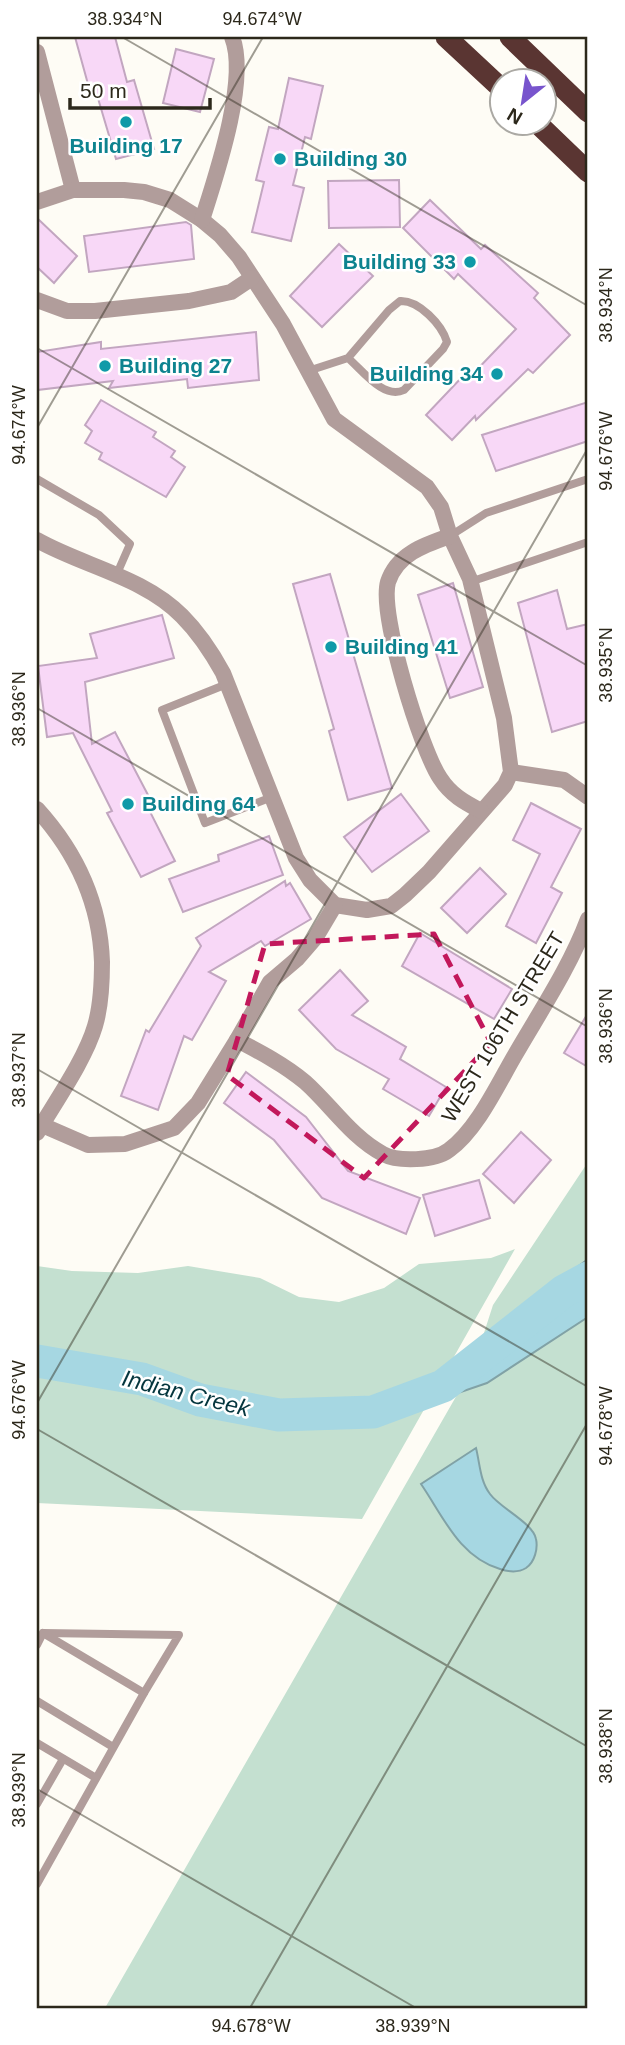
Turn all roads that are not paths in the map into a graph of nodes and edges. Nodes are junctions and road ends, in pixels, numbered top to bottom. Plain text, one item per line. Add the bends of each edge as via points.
1 (232, 37) edge
2 (446, 37) edge
3 (510, 37) edge
4 (37, 52) edge
5 (489, 78) edge
6 (588, 112) edge
7 (551, 136) edge
8 (588, 172) edge
9 (73, 190) junction
10 (37, 202) edge
11 (202, 220) junction
12 (252, 278) junction
13 (37, 300) edge
14 (348, 358) junction
15 (307, 371) junction
16 (588, 479) edge
17 (37, 480) edge
18 (450, 536) junction
19 (588, 542) edge
20 (39, 546) edge
21 (117, 576) junction
22 (470, 582) junction
23 (228, 684) junction
24 (511, 772) junction
25 (272, 797) junction
26 (588, 797) edge
27 (37, 809) edge
28 (481, 811) junction
29 (335, 905) junction
30 (588, 919) edge
31 (237, 1040) junction
32 (39, 1129) edge
33 (43, 1633) junction
34 (37, 1645) edge
35 (144, 1693) junction
36 (37, 1701) edge
37 (37, 1743) edge
38 (113, 1747) junction
39 (63, 1759) junction
40 (96, 1778) junction
41 (37, 1804) edge
42 (37, 1884) edge

1 - 11 street via 237,73 217,176
2 - 5 highway
3 - 6 highway
4 - 9 street
7 - 8 highway
9 - 10 street
9 - 11 street via 144,192 170,200
11 - 12 street via 233,250
12 - 13 street via 230,292 176,303 67,310
12 - 15 street
14 - 14 lane via 400,301 414,304 441,327 447,342 396,394 386,392
14 - 15 lane
15 - 18 street via 334,419 427,487 441,507
16 - 18 lane via 486,513
17 - 21 lane via 99,515 130,544
18 - 22 street
18 - 28 street via 418,547 399,562 386,598 403,676 438,777 454,797
19 - 22 lane
20 - 21 street
21 - 23 street via 181,614 208,647
22 - 24 street via 504,718
23 - 25 street
23 - 25 lane via 162,710 205,823
24 - 26 street via 564,780
24 - 28 street
25 - 29 street via 296,858
27 - 32 street via 74,857 93,901 102,973 95,1026
28 - 29 street via 429,872 391,906 367,910
29 - 31 street via 316,937 270,982
30 - 31 street, WEST 106TH STREET via 576,950 493,1092 469,1130 447,1152 412,1161 384,1155 355,1134 303,1080
31 - 32 street via 198,1103 174,1128 125,1144 88,1145
33 - 34 lane
33 - 35 lane
33 - 35 lane via 179,1635
35 - 38 lane
36 - 38 lane
37 - 39 lane
38 - 40 lane
39 - 40 lane
39 - 41 lane
40 - 42 lane

